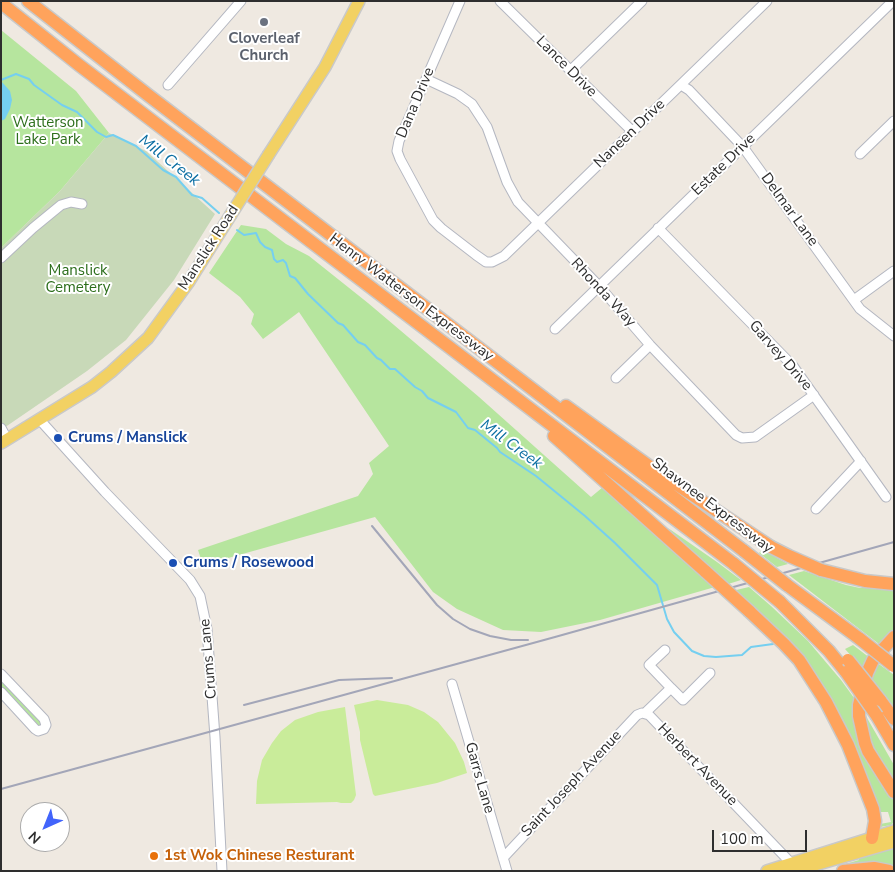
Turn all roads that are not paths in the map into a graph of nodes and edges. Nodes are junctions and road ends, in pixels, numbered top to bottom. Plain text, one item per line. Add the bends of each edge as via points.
1 (28, 1) edge
2 (241, 1) edge
3 (359, 1) edge
4 (460, 1) edge
5 (500, 1) edge
6 (642, 1) edge
7 (767, 1) edge
8 (893, 1) edge
9 (1, 3) edge
10 (570, 71) junction
11 (426, 79) junction
12 (682, 84) junction
13 (168, 85) dead end
14 (894, 121) edge
15 (632, 132) junction
16 (743, 147) junction
17 (860, 154) dead end
18 (82, 204) dead end
19 (538, 224) junction
20 (658, 228) junction
21 (1, 258) edge
22 (490, 262) joint
23 (894, 271) edge
24 (599, 286) junction
25 (854, 300) junction
26 (555, 329) dead end
27 (894, 336) edge
28 (650, 345) junction
29 (511, 372) junction
30 (616, 378) dead end
31 (814, 395) junction
32 (519, 400) junction
33 (40, 419) junction
34 (1, 428) edge
35 (4, 441) edge
36 (861, 461) junction
37 (886, 497) dead end
38 (816, 509) dead end
39 (894, 584) edge
40 (894, 637) edge
41 (665, 650) dead end
42 (847, 666) junction
43 (894, 666) edge
44 (710, 673) dead end
45 (1, 674) edge
46 (452, 684) dead end
47 (671, 688) junction
48 (1, 692) edge
49 (644, 713) junction
50 (894, 719) edge
51 (894, 746) edge
52 (894, 792) edge
53 (894, 831) edge
54 (872, 838) junction
55 (894, 842) edge
56 (503, 858) junction
57 (792, 867) edge
58 (222, 871) edge
59 (507, 871) edge
60 (767, 871) edge
61 (844, 871) edge
62 (889, 871) edge

1 - 29 highway, Henry Watterson Expressway
2 - 13 street
3 - 33 main road, Manslick Road, bridge via 325,67 188,283 148,338 92,387
4 - 11 street, Dana Drive
5 - 10 street, Lance Drive
6 - 10 street
7 - 12 street, Naneen Drive
8 - 16 street, Estate Drive
9 - 32 highway, Henry Watterson Expressway
10 - 15 street, Lance Drive
11 - 19 street, Rhonda Way via 458,94 478,110 510,189
11 - 22 street, Dana Drive via 399,141 398,156 432,220 476,255
12 - 15 street, Naneen Drive
12 - 16 street, Delmar Lane
14 - 17 street
15 - 19 street, Naneen Drive
16 - 20 street, Estate Drive
16 - 25 street, Delmar Lane
18 - 21 street via 71,202 61,205
19 - 22 street, Naneen Drive via 500,259
19 - 24 street, Rhonda Way
20 - 24 street, Estate Drive
20 - 31 street, Garvey Drive via 780,352
23 - 25 street
24 - 26 street, Estate Drive
24 - 28 street, Rhonda Way
25 - 27 street, Delmar Lane via 868,317
28 - 30 street
28 - 31 street, Rhonda Way via 742,438 764,432
29 - 39 highway, bridge via 550,394 649,466 771,547 821,570 865,582
29 - 43 highway, Shawnee Expressway, bridge
31 - 36 street, Garvey Drive
32 - 42 highway, Henry Watterson Expressway, bridge via 734,564 800,620
32 - 54 highway, bridge via 549,432 799,660 826,702 848,746 873,809
33 - 35 main road, Manslick Road
33 - 58 street, Crums Lane via 190,580 200,596 208,629
34 - 35 street
36 - 37 street, Garvey Drive
36 - 38 street
40 - 52 highway via 873,660 859,710 865,743
41 - 47 street via 649,665
42 - 50 highway, bridge
42 - 51 highway, bridge
44 - 47 street via 683,700
45 - 48 street via 46,722 44,729 35,729
46 - 56 street, Garrs Lane
47 - 49 street, Saint Joseph Avenue
49 - 56 street, Saint Joseph Avenue via 637,715
49 - 57 street, Herbert Avenue
53 - 54 main road
54 - 57 main road
55 - 57 main road
56 - 59 street, Garrs Lane
57 - 60 main road
61 - 62 highway via 865,868

